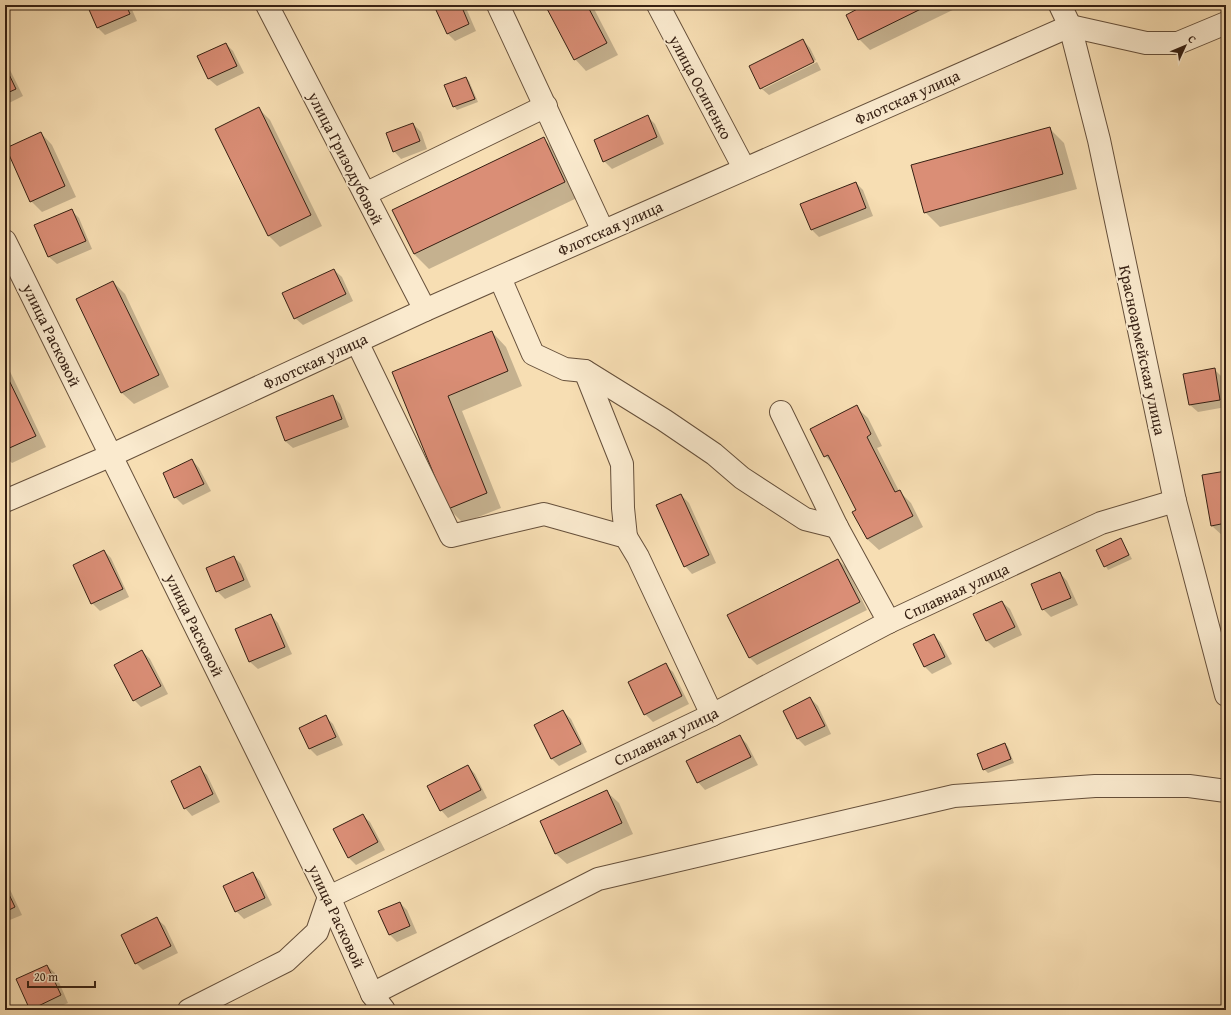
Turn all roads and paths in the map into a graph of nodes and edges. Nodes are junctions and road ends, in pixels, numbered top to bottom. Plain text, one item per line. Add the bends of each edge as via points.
1 (267, 5) edge
2 (498, 5) edge
3 (658, 5) edge
4 (1060, 5) edge
5 (1226, 23) edge
6 (1070, 26) junction
7 (546, 106) junction
8 (744, 168) junction
9 (365, 194) junction
10 (603, 232) junction
11 (5, 241) edge
12 (500, 278) junction
13 (425, 310) junction
14 (357, 342) junction
15 (585, 371) junction
16 (781, 412) dead end
17 (112, 455) junction
18 (1175, 500) junction
19 (5, 501) edge
20 (837, 527) junction
21 (626, 537) junction
22 (889, 622) junction
23 (1226, 695) edge
24 (712, 715) junction
25 (1226, 791) edge
26 (329, 897) junction
27 (378, 1002) edge
28 (189, 1010) edge

1 - 9 street, улица Гризодубовой
2 - 7 street
3 - 8 street, улица Осипенко
4 - 6 street, Красноармейская улица
5 - 6 street via 1178,43 1146,43
6 - 8 street, Флотская улица
6 - 18 street, Красноармейская улица via 1099,140
7 - 9 street
7 - 10 street
8 - 10 street, Флотская улица
9 - 13 street, улица Гризодубовой
10 - 12 street, Флотская улица
11 - 17 street, улица Расковой
12 - 13 street, Флотская улица
12 - 15 street via 533,354 565,369
13 - 14 street, Флотская улица
14 - 17 street, Флотская улица
14 - 21 street via 451,536 544,514
15 - 20 street via 664,420 714,454 742,478 805,519
15 - 21 street via 622,464
16 - 20 street
17 - 19 street, Флотская улица
17 - 26 street, улица Расковой
18 - 22 street, Сплавная улица via 1101,523
18 - 23 street, Красноармейская улица
20 - 22 street
21 - 24 street via 638,557
22 - 24 street, Сплавная улица
24 - 26 street, Сплавная улица
25 - 27 street via 1189,786 1095,786 954,796 598,879
26 - 27 street, улица Расковой
26 - 28 street via 317,932 286,961

